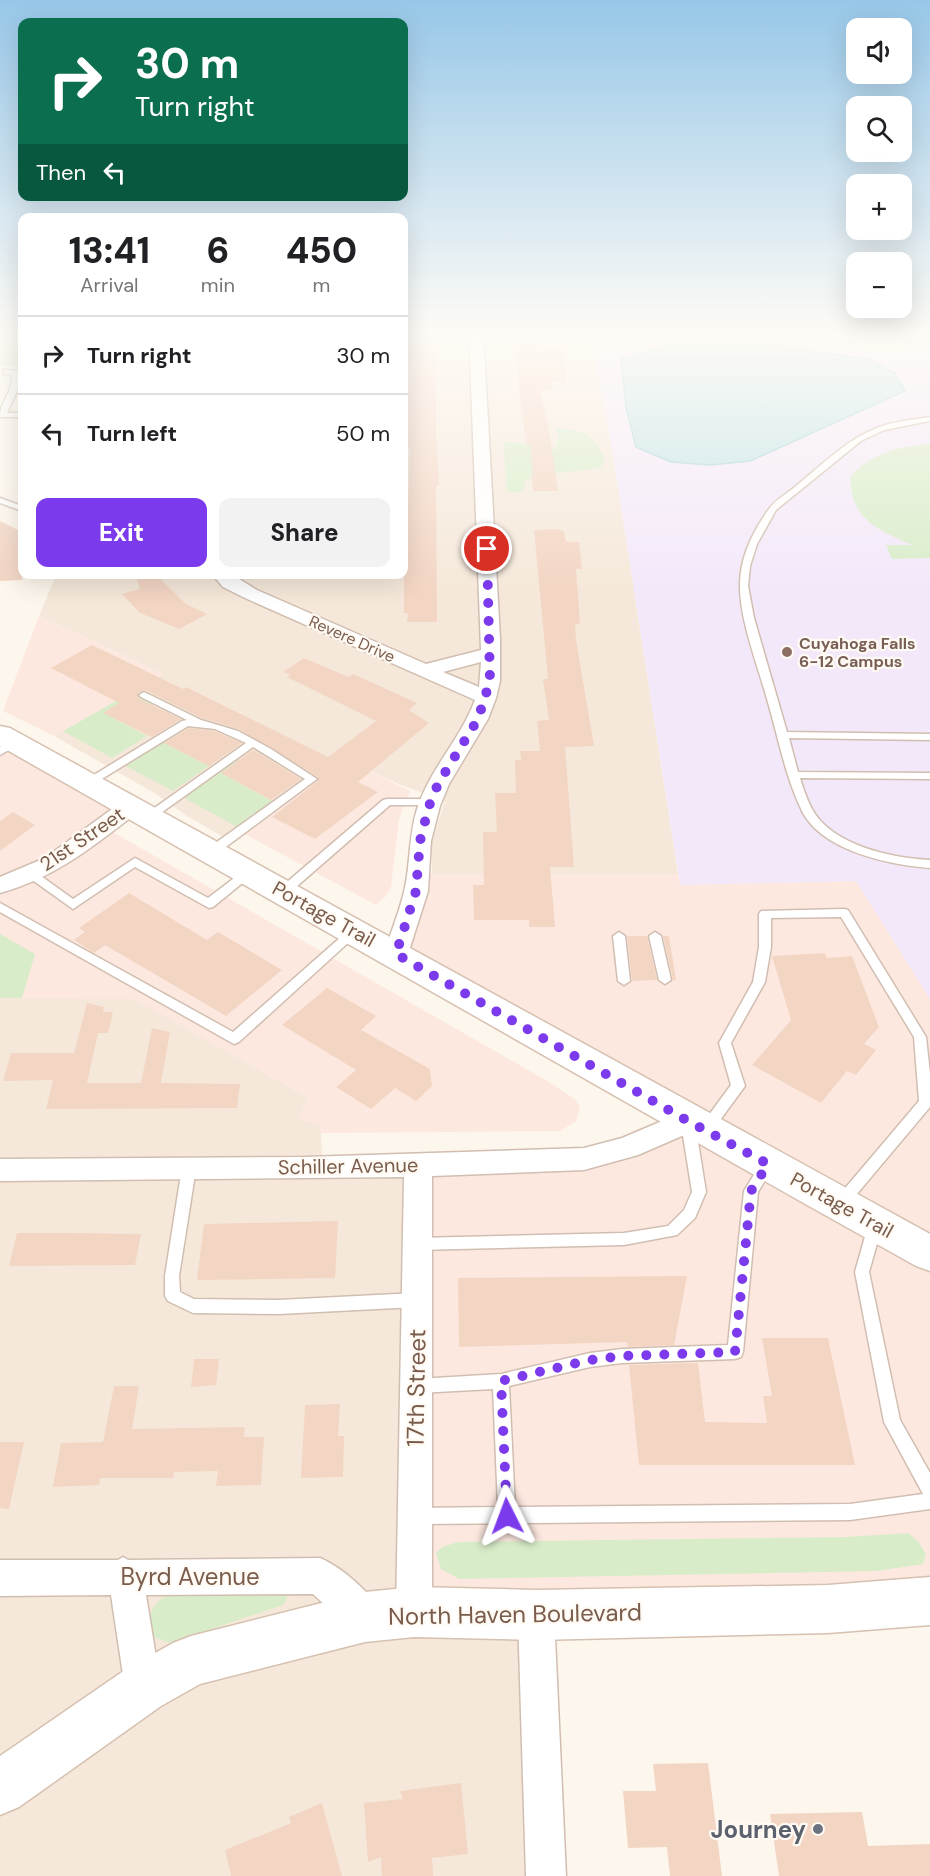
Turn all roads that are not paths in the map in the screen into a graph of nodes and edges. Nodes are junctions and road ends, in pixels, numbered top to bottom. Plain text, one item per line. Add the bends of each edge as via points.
1 (480, 418) edge
2 (930, 419) edge
3 (0, 500) edge
4 (18, 507) edge
5 (228, 579) edge
6 (491, 653) junction
7 (423, 671) junction
8 (144, 695) dead end
9 (486, 698) junction
10 (198, 722) junction
11 (783, 735) junction
12 (930, 737) edge
13 (5, 742) edge
14 (251, 744) junction
15 (794, 775) junction
16 (930, 776) edge
17 (88, 783) junction
18 (431, 802) junction
19 (140, 811) junction
20 (211, 852) junction
21 (930, 864) edge
22 (250, 872) junction
23 (30, 874) junction
24 (0, 885) edge
25 (284, 891) junction
26 (0, 907) edge
27 (354, 932) junction
28 (619, 936) dead end
29 (655, 936) dead end
30 (396, 954) junction
31 (665, 980) dead end
32 (624, 981) dead end
33 (696, 1126) junction
34 (418, 1164) junction
35 (768, 1164) junction
36 (189, 1168) junction
37 (0, 1170) edge
38 (840, 1204) junction
39 (875, 1224) junction
40 (417, 1244) junction
41 (930, 1254) edge
42 (417, 1300) junction
43 (501, 1381) junction
44 (416, 1386) junction
45 (930, 1489) edge
46 (930, 1501) edge
47 (414, 1516) junction
48 (507, 1516) junction
49 (123, 1575) junction
50 (0, 1578) edge
51 (930, 1600) edge
52 (414, 1611) junction
53 (536, 1615) junction
54 (365, 1617) junction
55 (143, 1688) junction
56 (0, 1788) edge
57 (546, 1876) edge

1 - 6 street
2 - 11 lane via 882,428 858,439 773,509 761,527 746,566 744,586 749,618
3 - 4 lane
5 - 7 street, Revere Drive via 245,591
6 - 7 street
6 - 9 street
7 - 9 street, Revere Drive
8 - 10 lane
9 - 18 street
10 - 14 lane via 225,728
10 - 17 lane via 186,723
11 - 12 lane
11 - 15 lane
13 - 17 main road, Portage Trail
14 - 19 lane
14 - 20 lane via 312,779
15 - 16 lane
15 - 21 lane via 808,812 825,831 878,856
17 - 19 main road, Portage Trail
18 - 25 lane via 387,802
18 - 30 street via 420,841 416,891
19 - 20 main road, Portage Trail
19 - 23 street, 21st Street
20 - 22 main road, Portage Trail
22 - 23 lane via 208,904 135,862 73,905
22 - 25 main road, Portage Trail
23 - 24 street, 21st Street
25 - 27 main road, Portage Trail
26 - 27 lane via 234,1039
27 - 30 main road, Portage Trail
28 - 32 lane
29 - 31 lane
30 - 33 main road, Portage Trail
33 - 34 street, Schiller Avenue via 584,1159
33 - 35 main road, Portage Trail
33 - 38 lane via 738,1086 725,1043 759,982 765,914 844,913 921,1037 926,1102
33 - 40 lane via 699,1192 690,1214 672,1231 624,1239
34 - 36 street, Schiller Avenue
34 - 40 street, 17th Street
35 - 38 main road, Portage Trail
35 - 43 lane via 751,1191 735,1352 622,1356
36 - 37 street, Schiller Avenue
36 - 42 lane via 172,1276 173,1296 193,1306
38 - 39 main road, Portage Trail
39 - 41 main road, Portage Trail
39 - 45 lane via 862,1272 889,1410
40 - 42 street, 17th Street
42 - 44 street, 17th Street
43 - 44 lane
43 - 48 lane
44 - 47 street, 17th Street
46 - 48 lane via 850,1512
47 - 48 lane
47 - 52 street, 17th Street
49 - 50 street, Byrd Avenue
49 - 54 street, Byrd Avenue via 320,1576
49 - 55 street
51 - 53 main road, North Haven Boulevard via 828,1609
52 - 53 main road, North Haven Boulevard
52 - 54 main road, North Haven Boulevard
53 - 57 street
54 - 55 main road, North Haven Boulevard via 191,1661
55 - 56 main road, North Haven Boulevard

